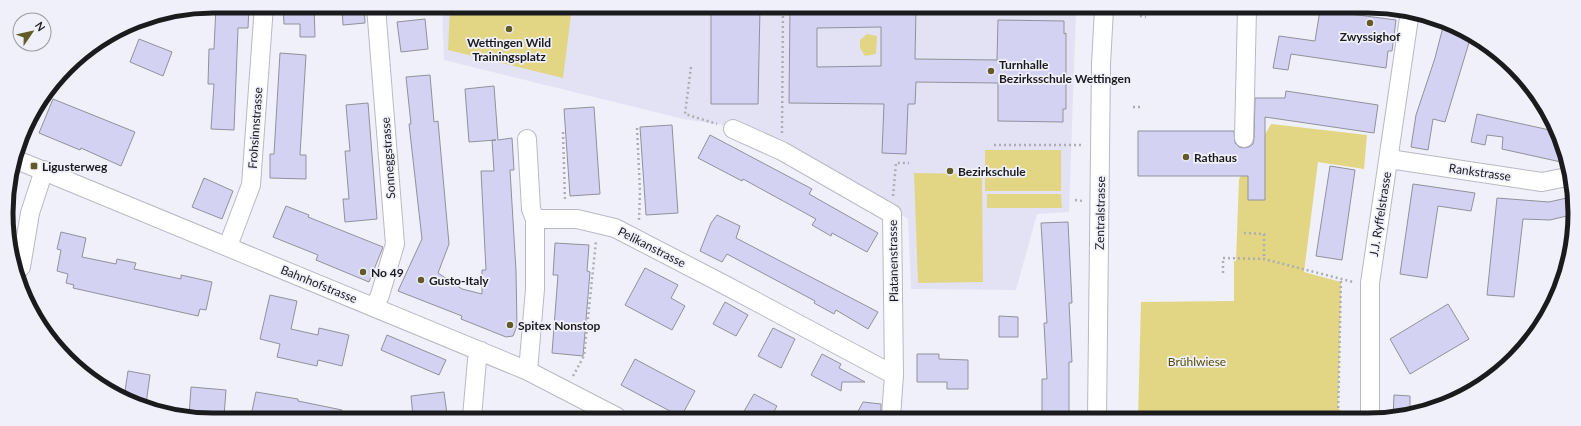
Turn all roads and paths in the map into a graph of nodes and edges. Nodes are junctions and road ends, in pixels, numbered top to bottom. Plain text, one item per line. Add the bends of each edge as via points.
1 (263, 13) edge
2 (377, 13) edge
3 (783, 13) edge
4 (1104, 13) edge
5 (1246, 13) edge
6 (1140, 16) dead end
7 (1146, 17) dead end
8 (1409, 17) edge
9 (691, 67) dead end
10 (1133, 106) dead end
11 (1140, 107) dead end
12 (637, 128) dead end
13 (733, 129) joint
14 (563, 132) dead end
15 (1244, 138) dead end
16 (527, 139) dead end
17 (994, 144) dead end
18 (1101, 145) junction
19 (782, 151) junction
20 (1389, 159) junction
21 (20, 161) edge
22 (909, 163) dead end
23 (44, 170) junction
24 (1564, 177) edge
25 (892, 214) junction
26 (535, 219) junction
27 (565, 219) junction
28 (599, 224) junction
29 (1244, 233) dead end
30 (634, 238) junction
31 (228, 246) junction
32 (1264, 259) junction
33 (21, 267) dead end
34 (1223, 273) dead end
35 (1341, 279) junction
36 (1370, 283) junction
37 (375, 306) junction
38 (481, 351) junction
39 (528, 370) junction
40 (894, 375) junction
41 (572, 378) dead end
42 (472, 413) edge
43 (609, 413) edge
44 (891, 413) edge
45 (1097, 413) edge
46 (1338, 413) edge
47 (1370, 413) edge

1 - 31 street, Frohsinnstrasse via 251,185
2 - 37 street, Sonneggstrasse via 394,244
3 - 19 path
4 - 18 street, Zentralstrasse
5 - 15 street
6 - 7 path
8 - 20 street, J.J. Ryffelstrasse
9 - 13 path via 685,114
10 - 11 path
12 - 30 path via 640,191 637,231
13 - 19 street, Platanenstrasse
14 - 27 path
16 - 26 street via 531,209
17 - 18 path
18 - 45 street, Zentralstrasse
19 - 25 street, Platanenstrasse
20 - 24 street, Rankstrasse via 1542,182
20 - 36 street, J.J. Ryffelstrasse
21 - 23 street, Bahnhofstrasse
22 - 25 path via 896,163
23 - 31 street, Bahnhofstrasse
23 - 33 street via 30,213
25 - 40 street, Platanenstrasse
26 - 27 street, Pelikanstrasse
26 - 39 street via 535,289
27 - 28 street, Pelikanstrasse
28 - 30 street, Pelikanstrasse via 615,228
28 - 41 path via 584,356
29 - 32 path via 1264,234
30 - 40 street, Pelikanstrasse
31 - 37 street, Bahnhofstrasse
32 - 34 path via 1223,258
32 - 35 path
35 - 36 path
35 - 46 path
36 - 47 street, J.J. Ryffelstrasse
37 - 38 street, Bahnhofstrasse
38 - 39 street, Bahnhofstrasse
38 - 42 street via 477,360
39 - 43 street, Bahnhofstrasse
40 - 44 street, Platanenstrasse

